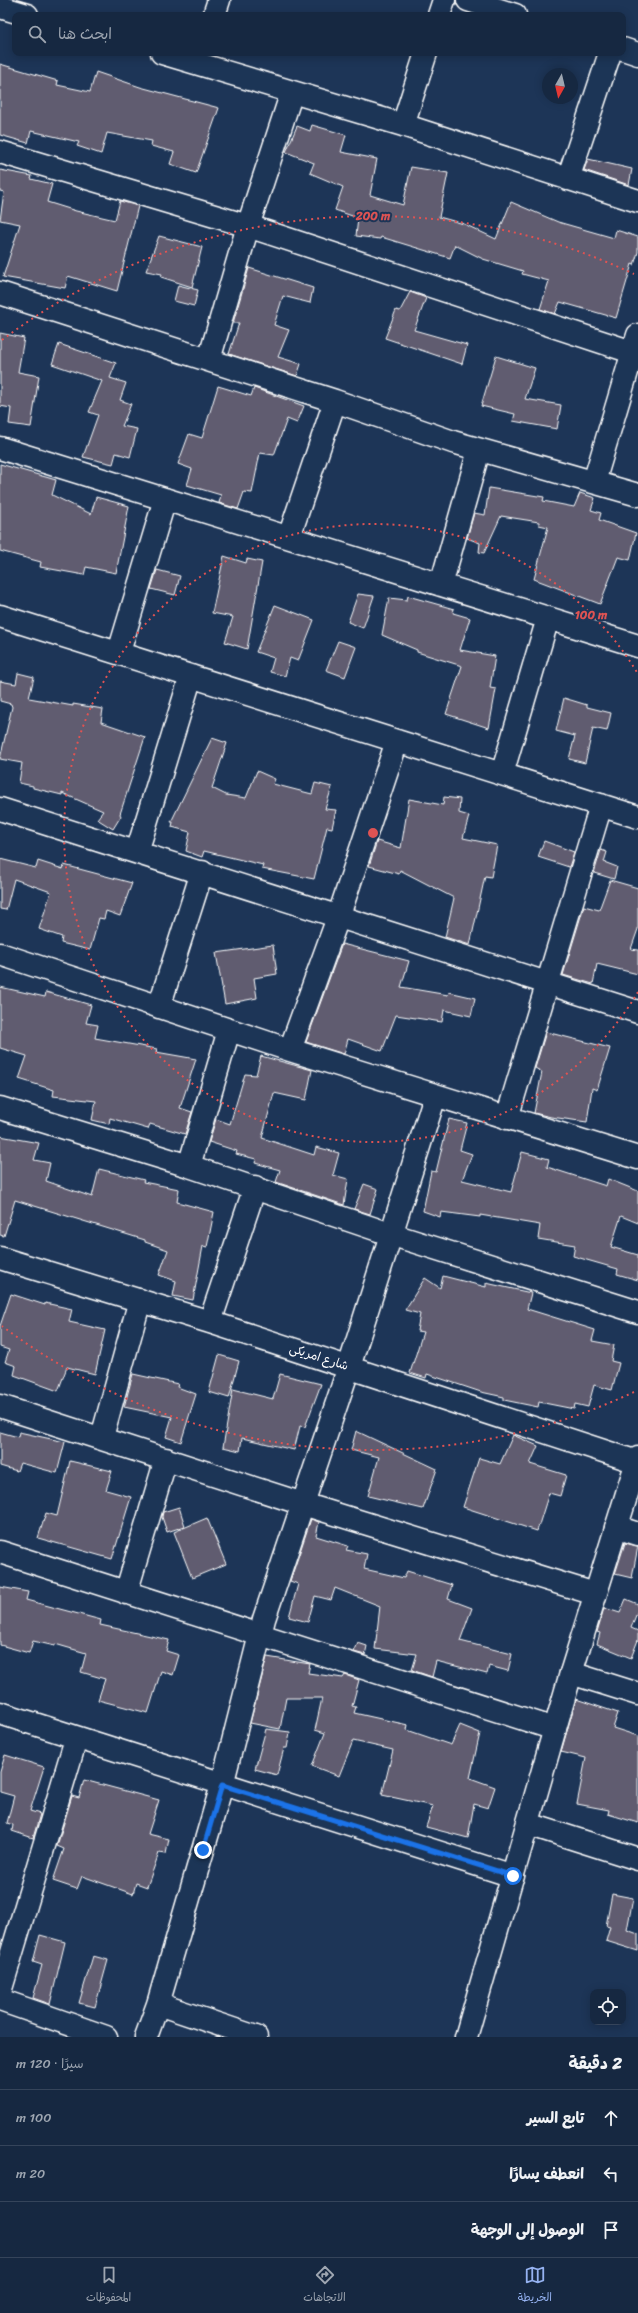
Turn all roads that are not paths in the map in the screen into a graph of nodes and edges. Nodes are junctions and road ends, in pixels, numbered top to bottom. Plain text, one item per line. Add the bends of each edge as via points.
1 (219, 0) edge
2 (444, 0) edge
3 (468, 0) edge
4 (0, 8) edge
5 (15, 12) edge
6 (215, 12) edge
7 (440, 12) edge
8 (506, 12) edge
9 (626, 50) edge
10 (638, 54) edge
11 (185, 56) edge
12 (425, 56) edge
13 (609, 56) edge
14 (201, 58) edge
15 (292, 92) junction
16 (403, 125) junction
17 (0, 152) edge
18 (568, 179) junction
19 (638, 201) edge
20 (248, 226) junction
21 (0, 293) edge
22 (636, 347) edge
23 (209, 360) junction
24 (335, 401) junction
25 (0, 448) edge
26 (479, 450) junction
27 (594, 482) junction
28 (638, 495) edge
29 (166, 499) junction
30 (289, 536) junction
31 (441, 585) junction
32 (0, 616) edge
33 (548, 618) junction
34 (638, 646) edge
35 (119, 652) junction
36 (191, 676) junction
37 (397, 741) junction
38 (502, 774) junction
39 (601, 805) junction
40 (0, 810) edge
41 (638, 817) edge
42 (137, 852) junction
43 (202, 872) junction
44 (339, 915) junction
45 (0, 954) edge
46 (549, 984) junction
47 (159, 1007) junction
48 (638, 1012) edge
49 (229, 1030) junction
50 (290, 1050) junction
51 (435, 1096) junction
52 (0, 1108) edge
53 (507, 1118) junction
54 (638, 1158) edge
55 (189, 1166) junction
56 (255, 1187) junction
57 (390, 1234) junction
58 (0, 1258) edge
59 (140, 1300) junction
60 (638, 1312) edge
61 (210, 1322) junction
62 (349, 1367) junction
63 (0, 1406) edge
64 (102, 1438) junction
65 (166, 1459) junction
66 (637, 1460) edge
67 (303, 1504) junction
68 (616, 1527) junction
69 (638, 1534) edge
70 (0, 1552) edge
71 (126, 1593) junction
72 (595, 1594) junction
73 (260, 1634) junction
74 (571, 1673) junction
75 (638, 1694) edge
76 (0, 1713) edge
77 (555, 1729) junction
78 (76, 1739) junction
79 (222, 1785) junction
80 (528, 1824) junction
81 (638, 1859) edge
82 (513, 1876) junction
83 (0, 1992) edge
84 (0, 2000) edge
85 (158, 2004) junction
86 (253, 2036) edge
87 (106, 2037) edge
88 (146, 2037) edge
89 (466, 2037) edge

1 - 6 street
2 - 7 street
3 - 8 street
4 - 5 street
9 - 10 street
11 - 14 street
12 - 16 street
13 - 18 street
14 - 15 street
15 - 16 street
15 - 20 street
16 - 18 street
17 - 20 street
18 - 19 street
20 - 22 street
20 - 23 street
21 - 23 street
22 - 27 street
23 - 24 street
24 - 26 street
24 - 30 street
25 - 29 street
26 - 27 street
26 - 31 street
27 - 28 street
29 - 30 street
29 - 35 street
30 - 31 street
31 - 33 street
32 - 35 street
33 - 34 street
33 - 38 street
35 - 36 street
36 - 37 street
36 - 42 street
37 - 38 street
37 - 44 street
38 - 39 street
39 - 41 street
39 - 46 street
40 - 42 street
42 - 43 street
43 - 44 street
43 - 47 street
44 - 46 street
44 - 50 street
45 - 47 street
46 - 48 street
46 - 53 street
47 - 49 street
49 - 50 street
49 - 55 street
50 - 51 street
51 - 53 street
51 - 57 street
52 - 55 street
53 - 54 street
55 - 56 street
56 - 57 street
56 - 61 street
57 - 60 street
57 - 62 street
58 - 59 street, شارع امريكى
59 - 61 street, شارع امريكى
59 - 64 street
61 - 62 street, شارع امريكى
62 - 66 street, شارع امريكى
62 - 67 street
63 - 64 street
64 - 65 street
65 - 67 street
65 - 71 street
66 - 68 street
67 - 72 street
67 - 73 street
68 - 69 street
68 - 72 street
70 - 71 street
71 - 73 street
72 - 74 street
73 - 77 street
73 - 79 street
74 - 75 street
74 - 77 street
76 - 78 street
77 - 80 street
78 - 79 street
78 - 83 street
79 - 82 street
79 - 85 street
80 - 81 street
80 - 82 street
82 - 89 street
84 - 87 street
85 - 86 street
85 - 88 street

